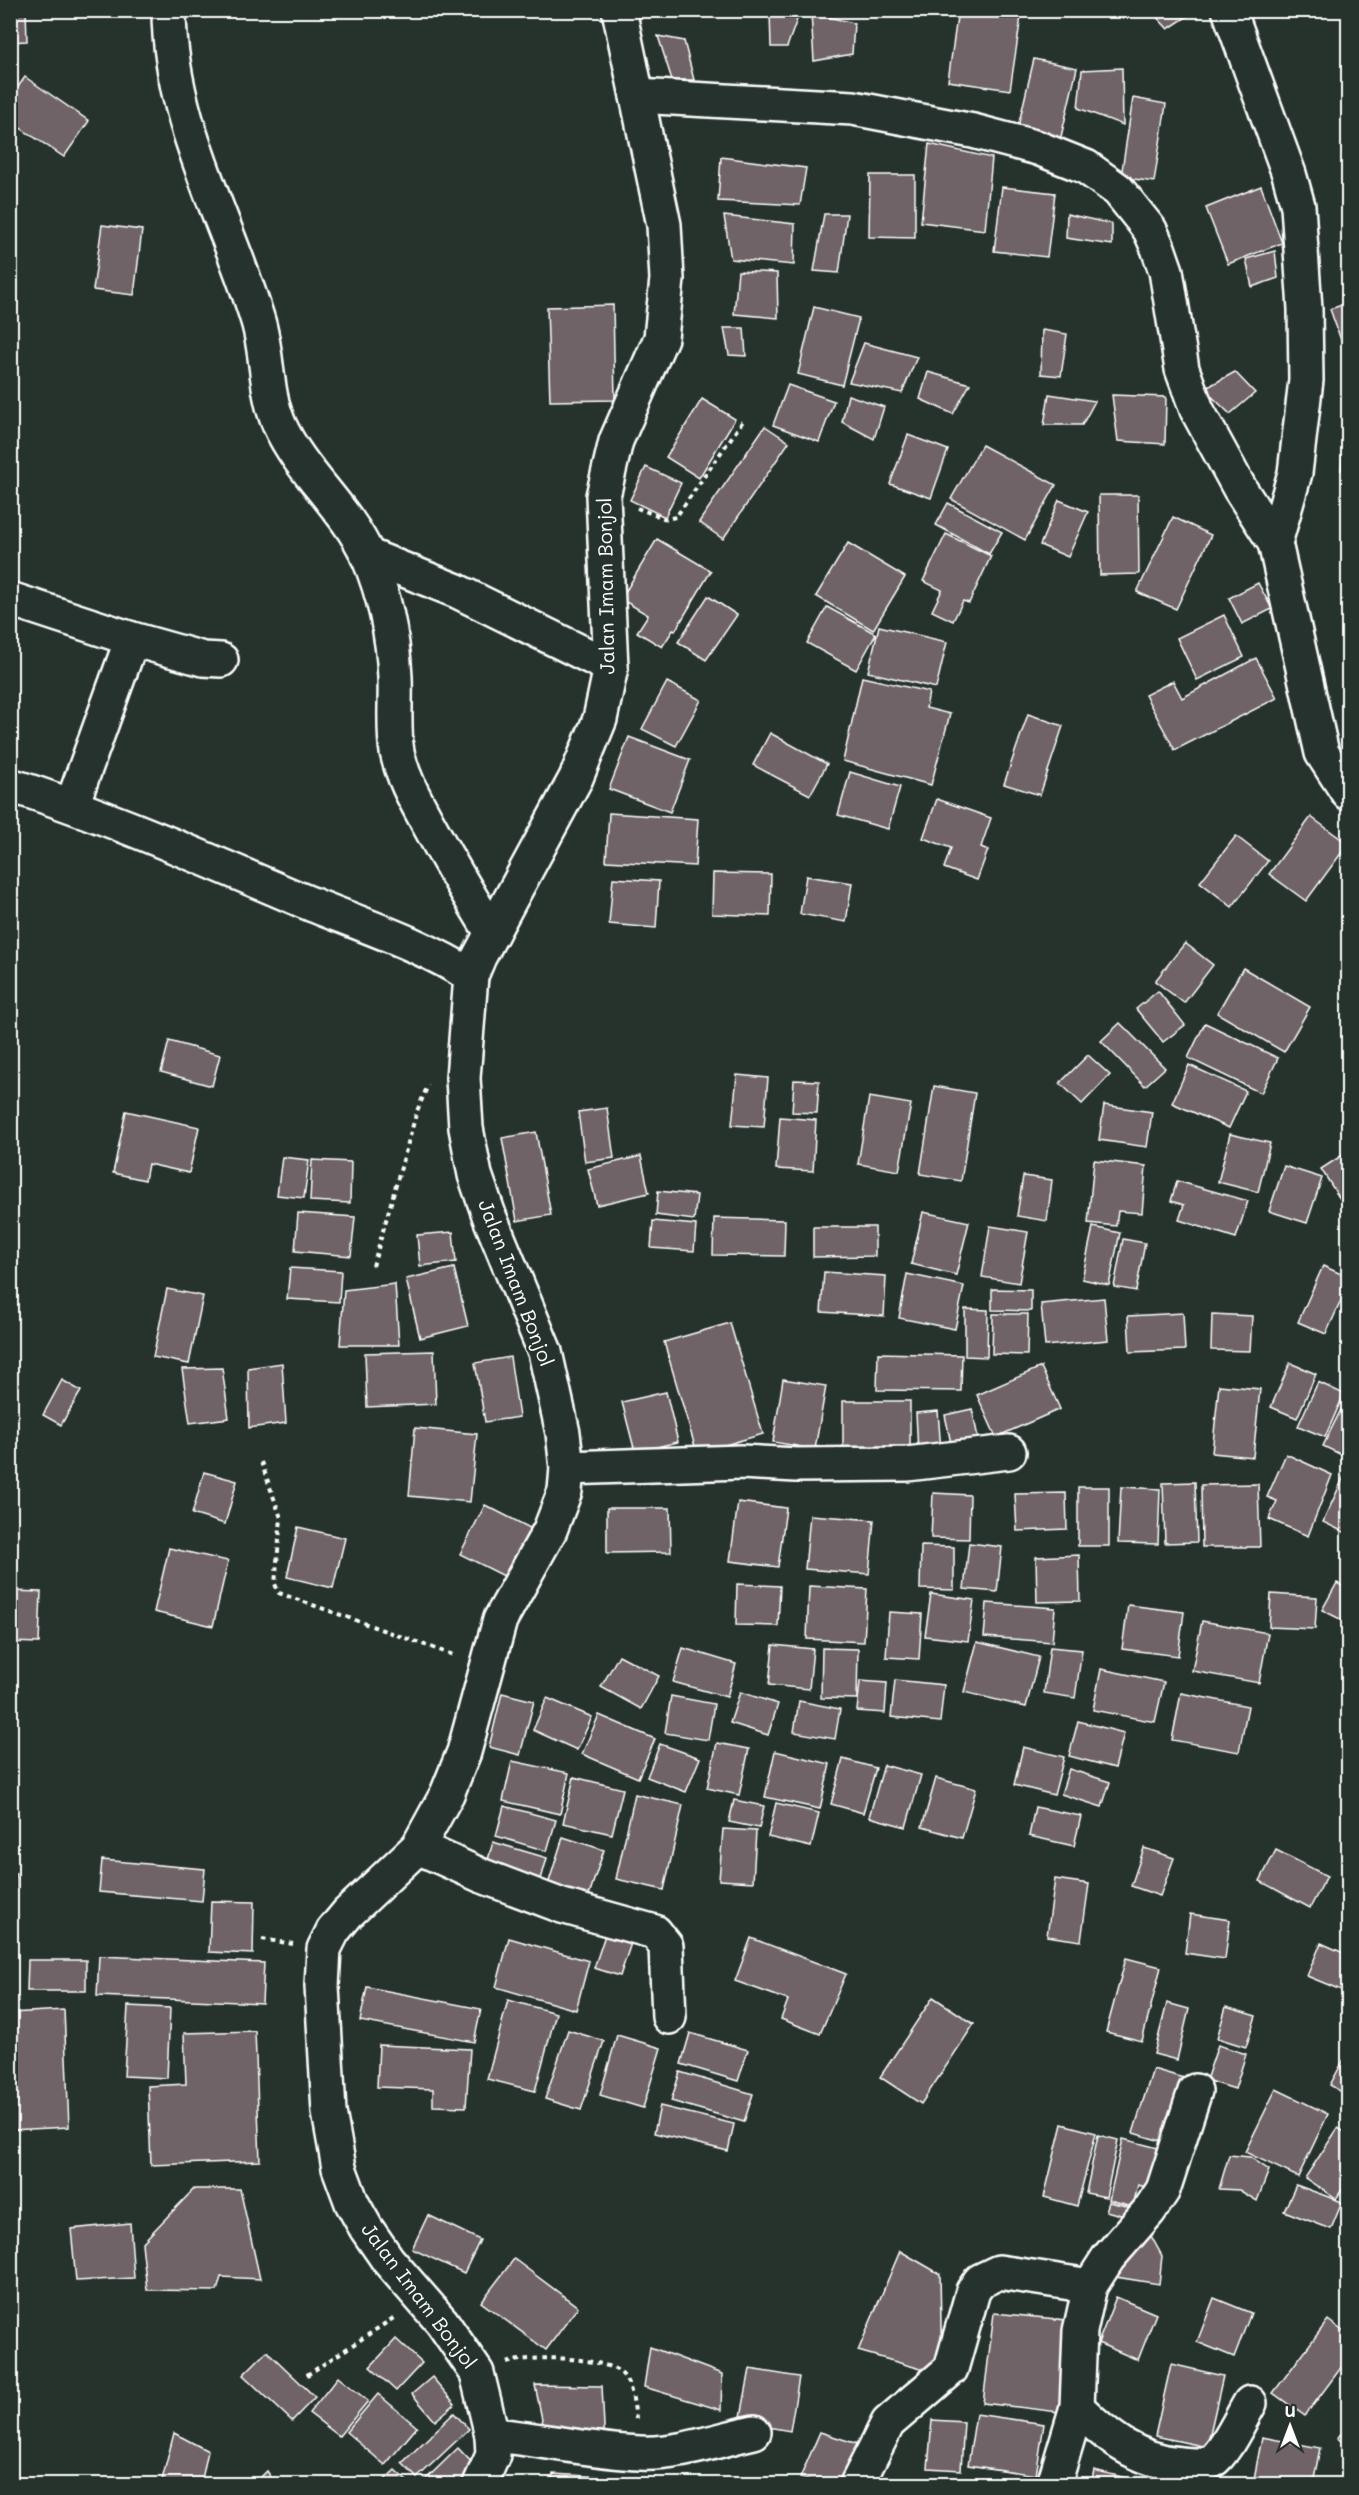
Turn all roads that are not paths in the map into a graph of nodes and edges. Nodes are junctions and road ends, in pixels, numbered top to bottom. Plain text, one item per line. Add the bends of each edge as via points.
1 (169, 10) edge
2 (619, 10) edge
3 (1229, 10) edge
4 (637, 96) junction
5 (1275, 543) junction
6 (367, 555) junction
7 (10, 599) edge
8 (132, 639) junction
9 (221, 660) dead end
10 (611, 667) junction
11 (10, 785) edge
12 (1348, 793) edge
13 (72, 805) junction
14 (492, 933) junction
15 (471, 976) junction
16 (1009, 1452) dead end
17 (567, 1468) junction
18 (418, 1847) junction
19 (669, 2017) dead end
20 (1195, 2091) dead end
21 (1090, 2286) junction
22 (1250, 2403) dead end
23 (1077, 2407) junction
24 (754, 2432) dead end
25 (492, 2435) junction
26 (480, 2484) edge
27 (856, 2484) edge
28 (1054, 2484) edge

1 - 6 street via 186,123 259,323 278,422 315,482 351,524
2 - 4 street, Jalan Imam Bonjol
3 - 5 street via 1298,207 1306,380 1295,473
4 - 5 street via 853,108 973,131 1038,148 1086,167 1118,190 1150,230 1166,271 1187,387 1208,433
4 - 10 street, Jalan Imam Bonjol via 664,225 665,309 661,338 616,441 603,496
5 - 12 street via 1322,753
6 - 10 street via 457,591
6 - 14 street via 388,621 395,674 396,748 402,773 459,881
7 - 8 street
8 - 9 street via 203,659
8 - 13 street
10 - 14 street, Jalan Imam Bonjol via 600,719 576,778
11 - 13 street
13 - 15 street via 370,928
14 - 15 street, Jalan Imam Bonjol
15 - 17 street, Jalan Imam Bonjol via 463,1078 466,1128 475,1175 545,1352
16 - 17 street via 897,1464 741,1462
17 - 18 street, Jalan Imam Bonjol via 565,1491 550,1530 500,1620 464,1752 447,1794
18 - 19 street via 562,1906 655,1932 666,1946
18 - 25 street, Jalan Imam Bonjol via 348,1913 324,1949 321,1986 329,2112 339,2168 352,2203 388,2260 422,2297 477,2373
20 - 21 street via 1162,2190
21 - 23 street via 1080,2331
21 - 27 street via 999,2272 980,2282 973,2291 951,2369 888,2423
22 - 23 street via 1215,2459 1201,2465 1158,2462 1124,2448
23 - 28 street
24 - 25 street via 641,2453
25 - 26 street, Jalan Imam Bonjol via 493,2455

